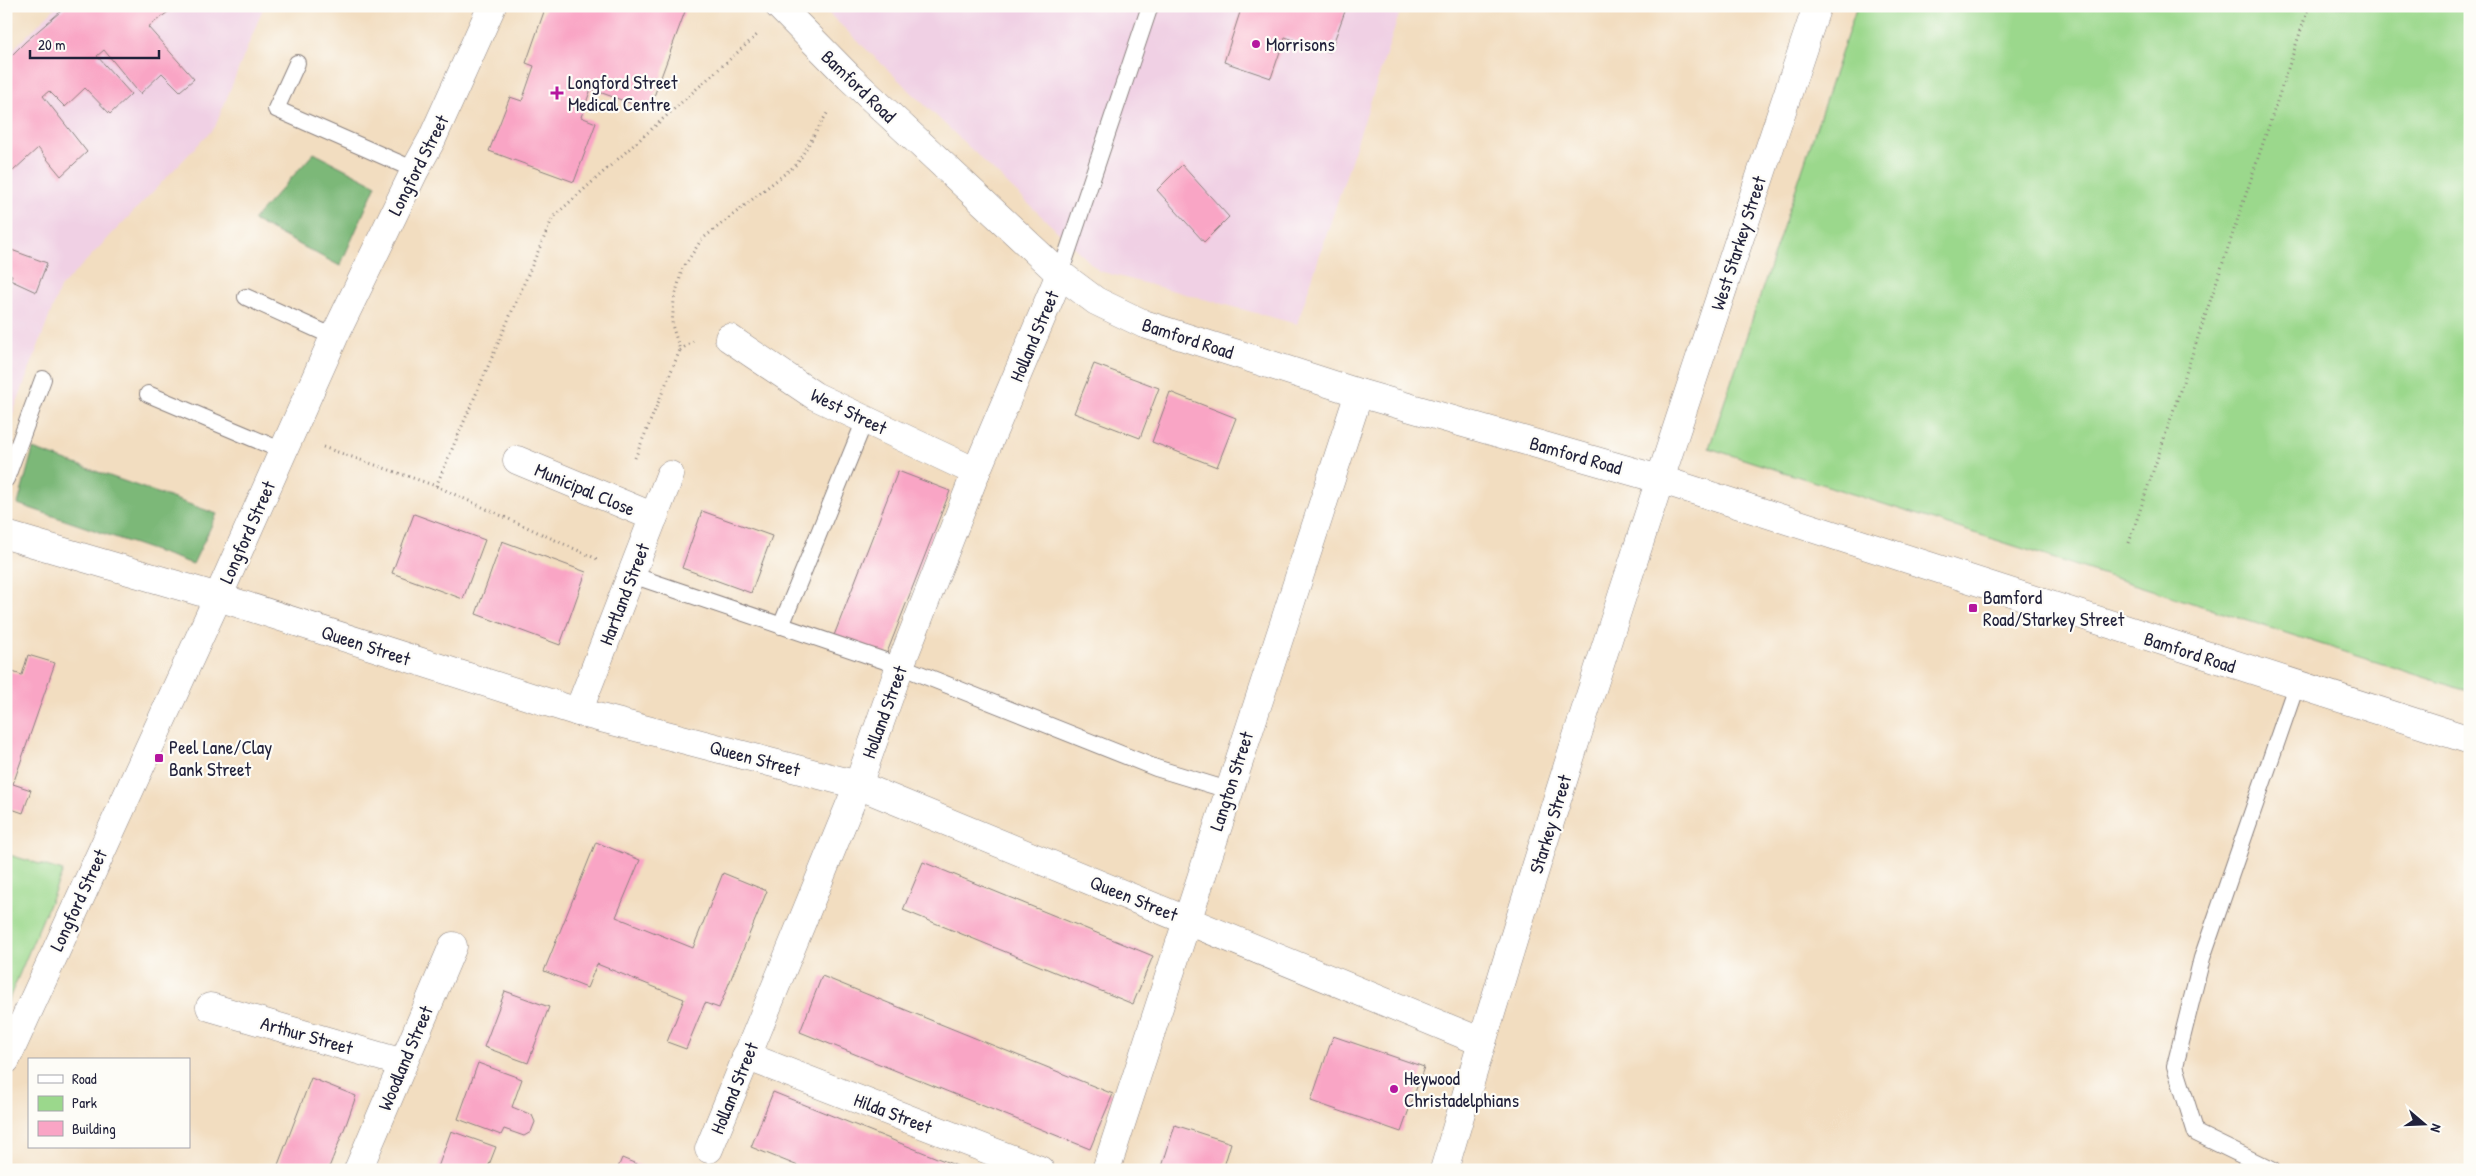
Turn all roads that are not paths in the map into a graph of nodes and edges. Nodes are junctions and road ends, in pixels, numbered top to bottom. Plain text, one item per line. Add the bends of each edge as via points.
1 (492, 6) edge
2 (1150, 6) edge
3 (1817, 6) edge
4 (781, 9) edge
5 (297, 63) dead end
6 (415, 170) junction
7 (1060, 274) junction
8 (246, 297) dead end
9 (334, 337) junction
10 (729, 338) dead end
11 (43, 379) dead end
12 (1359, 393) junction
13 (148, 394) dead end
14 (864, 420) junction
15 (286, 444) junction
16 (516, 460) dead end
17 (976, 472) junction
18 (670, 475) dead end
19 (6, 479) edge
20 (1659, 479) junction
21 (654, 517) junction
22 (6, 535) edge
23 (632, 575) junction
24 (218, 598) junction
25 (782, 626) junction
26 (900, 666) junction
27 (2296, 686) junction
28 (578, 712) junction
29 (2470, 740) edge
30 (858, 785) junction
31 (1228, 790) junction
32 (1186, 920) junction
33 (453, 946) dead end
34 (210, 1007) dead end
35 (1482, 1042) junction
36 (746, 1056) junction
37 (6, 1060) edge
38 (403, 1063) junction
39 (704, 1163) edge
40 (358, 1170) edge
41 (1040, 1170) edge
42 (1106, 1170) edge
43 (1444, 1170) edge
44 (2272, 1170) edge

1 - 6 street, Longford Street
2 - 7 lane
3 - 20 street, West Starkey Street
4 - 7 street, Bamford Road
5 - 6 lane via 276,109
6 - 9 street, Longford Street
7 - 12 street, Bamford Road via 1096,301 1144,324
7 - 17 street, Holland Street
8 - 9 lane
9 - 15 street, Longford Street
10 - 14 street, West Street via 814,396
11 - 19 lane
12 - 20 street, Bamford Road
12 - 31 street, Langton Street
13 - 15 lane
14 - 17 street, West Street
14 - 25 lane
15 - 24 street, Longford Street
16 - 21 street, Municipal Close
17 - 26 street, Holland Street
18 - 21 street, Hartland Street
20 - 27 street, Bamford Road
20 - 35 street, Starkey Street
21 - 23 street, Hartland Street
22 - 24 street, Queen Street
23 - 25 lane
23 - 28 street, Hartland Street
24 - 28 street, Queen Street
24 - 37 street, Longford Street
25 - 26 lane
26 - 30 street, Holland Street
26 - 31 lane via 1156,768
27 - 29 street, Bamford Road
27 - 44 lane via 2202,958 2175,1066 2196,1133
28 - 30 street, Queen Street
30 - 32 street, Queen Street
30 - 36 street, Holland Street
31 - 32 street, Langton Street
32 - 35 street, Queen Street
32 - 42 street, Langton Street
33 - 38 street, Woodland Street
34 - 38 street, Arthur Street
35 - 43 street, Starkey Street
36 - 39 street, Holland Street
36 - 41 street, Hilda Street
38 - 40 street, Woodland Street

